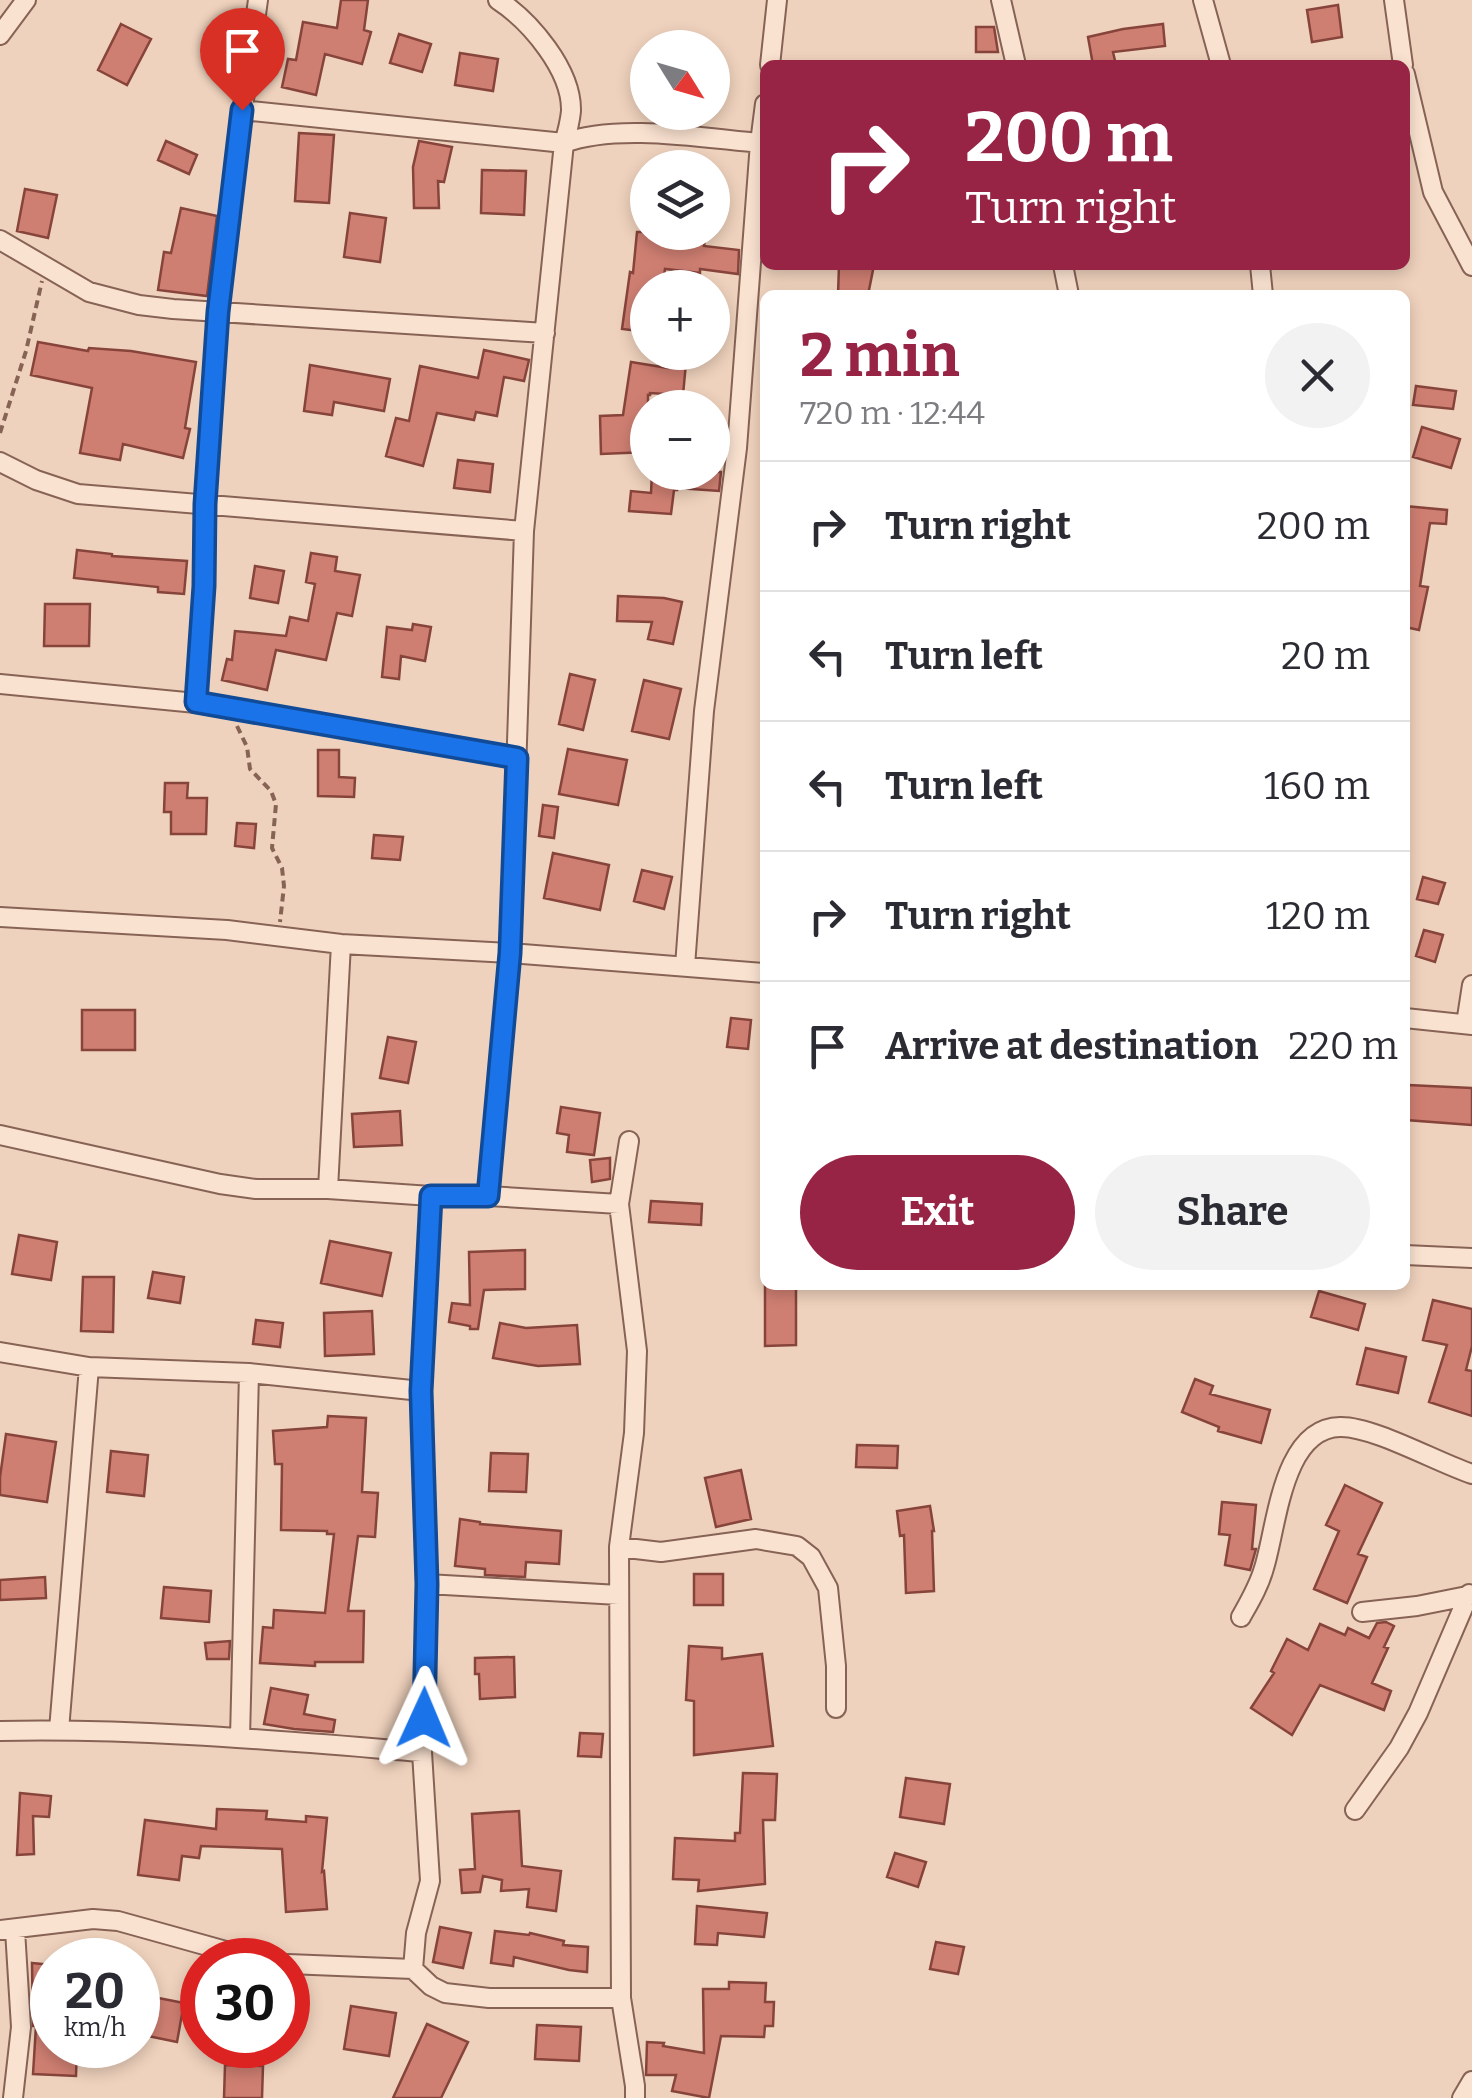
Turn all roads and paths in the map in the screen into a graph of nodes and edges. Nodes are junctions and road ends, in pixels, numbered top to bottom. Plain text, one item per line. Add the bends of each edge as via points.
1 (26, 0) edge
2 (258, 0) edge
3 (498, 0) edge
4 (777, 0) edge
5 (1002, 0) edge
6 (1203, 0) edge
7 (1394, 0) edge
8 (0, 35) edge
9 (771, 60) edge
10 (1015, 60) edge
11 (1219, 60) edge
12 (1402, 60) edge
13 (1410, 95) edge
14 (242, 110) junction
15 (564, 143) junction
16 (760, 143) joint
17 (0, 240) edge
18 (1472, 266) edge
19 (46, 267) junction
20 (218, 312) junction
21 (545, 333) junction
22 (0, 432) edge
23 (0, 462) edge
24 (205, 504) junction
25 (524, 531) junction
26 (0, 684) edge
27 (196, 702) junction
28 (229, 708) junction
29 (517, 758) junction
30 (0, 918) edge
31 (280, 936) junction
32 (342, 944) junction
33 (510, 953) junction
34 (685, 966) junction
35 (760, 974) edge
36 (1472, 985) edge
37 (1410, 1018) edge
38 (1469, 1024) edge
39 (0, 1135) edge
40 (628, 1141) dead end
41 (328, 1189) junction
42 (431, 1196) junction
43 (488, 1196) junction
44 (619, 1204) junction
45 (1410, 1254) edge
46 (1472, 1258) edge
47 (0, 1352) edge
48 (89, 1366) junction
49 (250, 1373) junction
50 (421, 1391) junction
51 (1472, 1474) edge
52 (619, 1547) junction
53 (427, 1584) junction
54 (619, 1595) junction
55 (1470, 1595) edge
56 (1362, 1612) dead end
57 (1241, 1618) dead end
58 (836, 1708) dead end
59 (60, 1730) junction
60 (0, 1731) edge
61 (240, 1738) junction
62 (422, 1752) junction
63 (1356, 1810) dead end
64 (8, 1930) edge
65 (180, 1939) edge
66 (310, 1965) edge
67 (413, 1969) junction
68 (621, 1998) junction
69 (1472, 2082) edge
70 (14, 2098) edge
71 (635, 2098) edge
72 (1462, 2098) edge

1 - 8 street
2 - 14 street
3 - 15 street via 556,62 571,110
4 - 9 street
5 - 10 street
6 - 11 street
7 - 12 street
13 - 18 street via 1433,192
14 - 15 street
14 - 20 street
15 - 16 street via 618,134
15 - 21 street
16 - 34 street
17 - 19 street
19 - 20 street via 114,299
19 - 22 path
20 - 21 street
20 - 24 street
21 - 25 street
23 - 24 street via 78,494
24 - 25 street
24 - 27 street
25 - 29 street
26 - 27 street
27 - 28 street
28 - 29 street
28 - 31 path via 250,769 276,804 272,848 284,886
29 - 33 street
30 - 31 street
31 - 32 street
32 - 33 street
32 - 41 street
33 - 34 street
33 - 43 street
34 - 35 street
36 - 38 street
37 - 38 street
39 - 41 street via 220,1184
40 - 44 street
41 - 42 street
42 - 43 street
42 - 50 street
43 - 44 street
44 - 52 street via 637,1351
45 - 46 street
47 - 48 street
48 - 49 street
48 - 59 street
49 - 50 street
49 - 61 street
50 - 53 street
51 - 57 street via 1364,1431 1319,1432 1290,1466 1265,1567
52 - 54 street
52 - 58 street via 661,1552 756,1539 797,1546 812,1557 828,1588
53 - 54 street
53 - 62 street
54 - 68 street
55 - 56 street
55 - 63 street via 1418,1713
59 - 60 street
59 - 61 street
61 - 62 street
62 - 67 street via 430,1881
64 - 65 street via 92,1920
64 - 70 street via 21,2026
66 - 67 street
67 - 68 street via 444,1993
68 - 71 street
69 - 72 street

